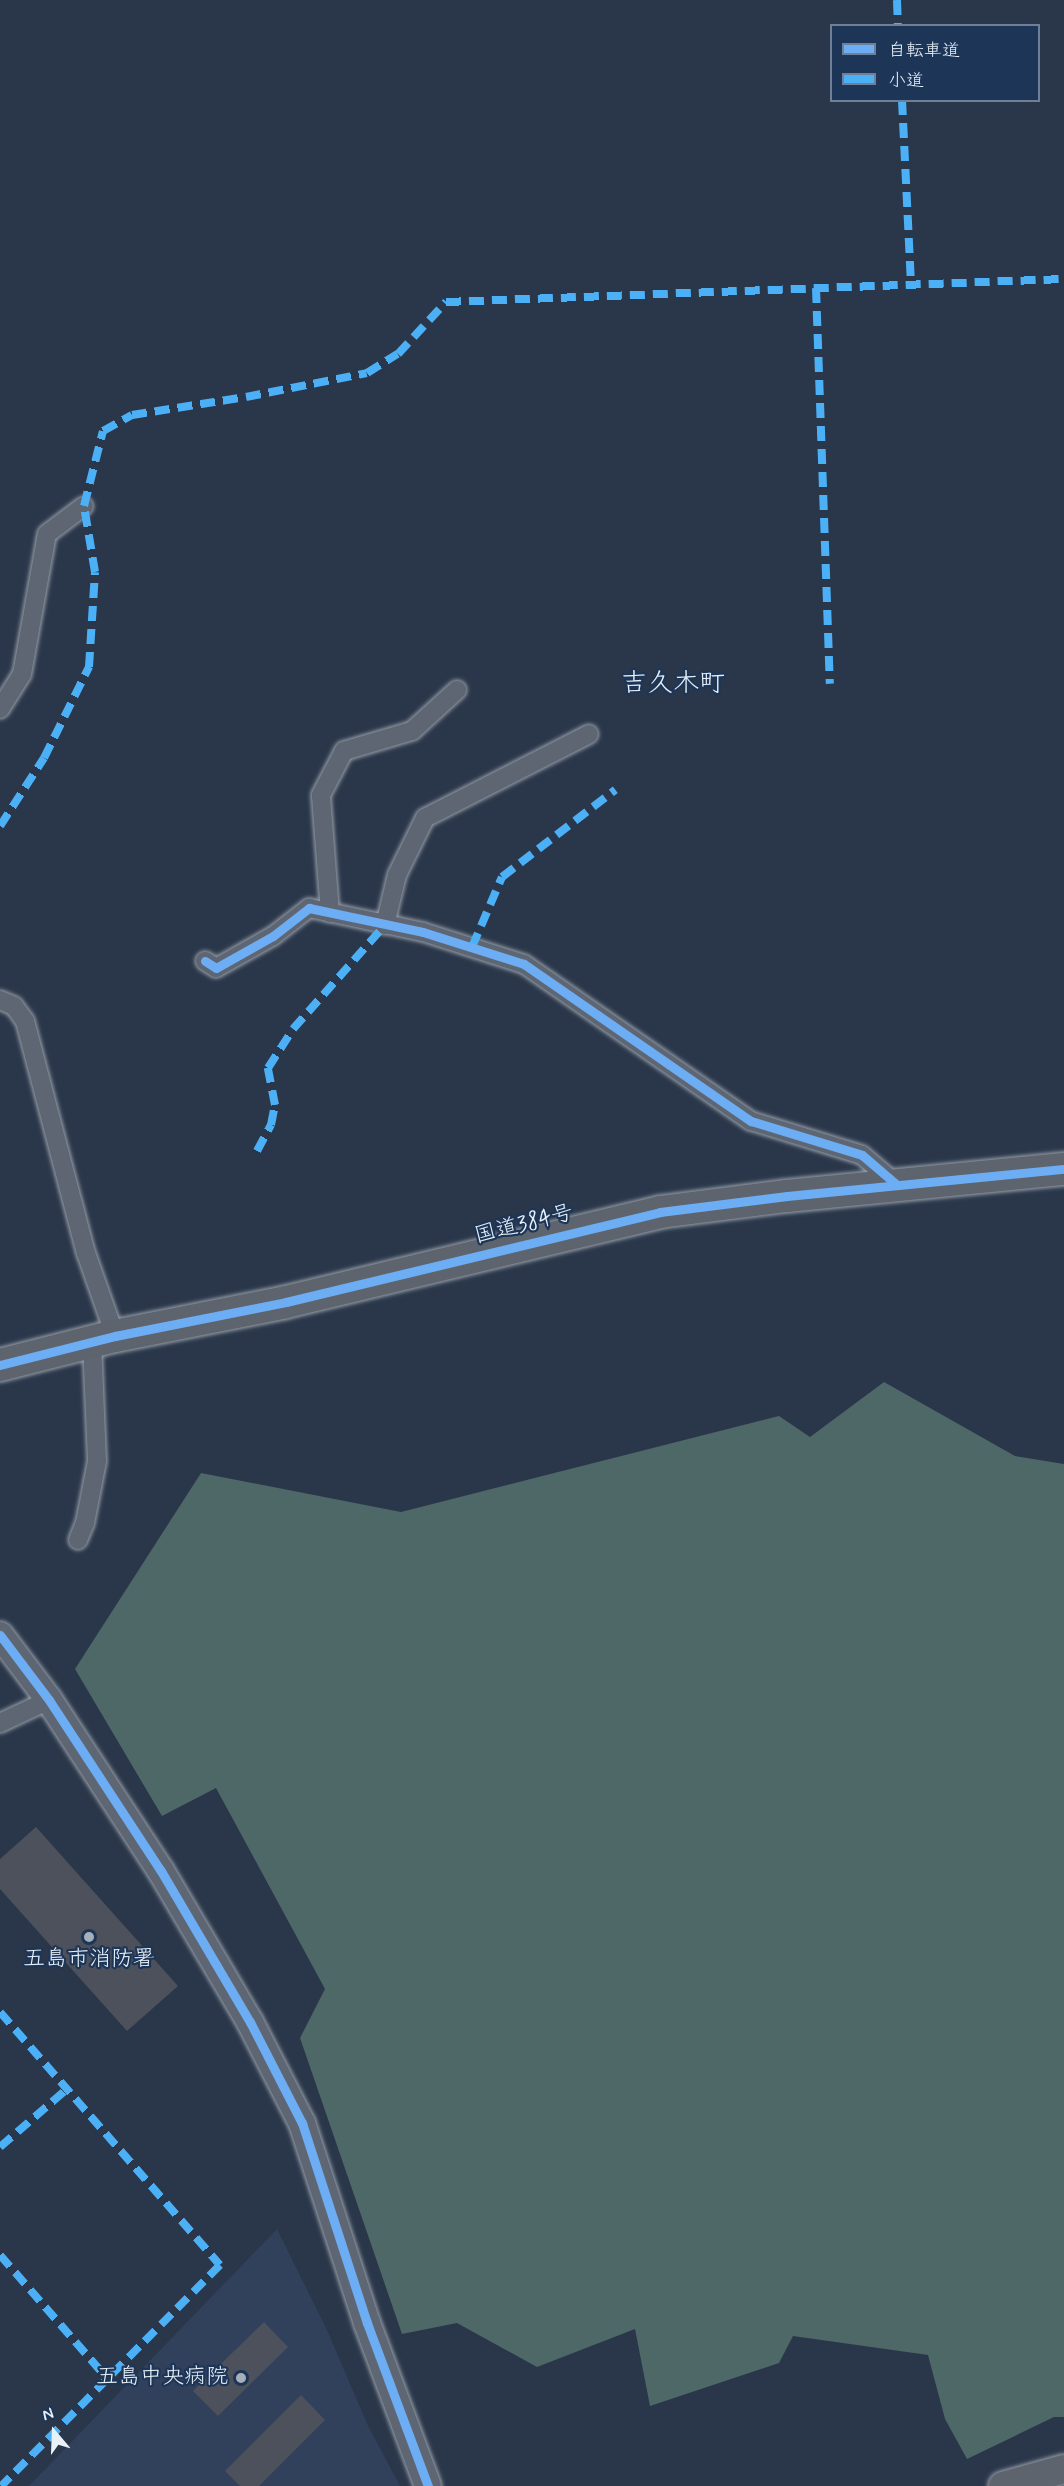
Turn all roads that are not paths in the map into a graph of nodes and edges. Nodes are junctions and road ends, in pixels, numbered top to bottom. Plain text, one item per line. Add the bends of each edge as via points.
1 (84, 506) dead end
2 (457, 690) dead end
3 (0, 709) edge
4 (589, 734) dead end
5 (330, 913) junction
6 (385, 925) junction
7 (205, 961) dead end
8 (0, 1000) edge
9 (1064, 1168) edge
10 (897, 1185) junction
11 (104, 1339) junction
12 (0, 1365) edge
13 (78, 1540) dead end
14 (0, 1635) edge
15 (49, 1700) junction
16 (0, 1723) edge
17 (1064, 2469) edge
18 (428, 2486) edge
19 (1003, 2486) edge

1 - 3 street via 46,534 22,674
2 - 5 street via 412,731 344,751 321,795
4 - 6 street via 425,818 397,875
5 - 6 street
5 - 7 street via 309,908 273,936 216,968
6 - 10 street via 423,932 524,964 751,1121 862,1155
8 - 11 street via 14,1006 25,1021 86,1253
9 - 10 highway, 国道384号
10 - 11 highway, 国道384号 via 660,1212 286,1302
11 - 12 highway, 国道384号
11 - 13 street via 97,1461
14 - 15 street
15 - 16 street
15 - 18 street via 161,1870 250,2022 302,2123 367,2323
17 - 19 main road

